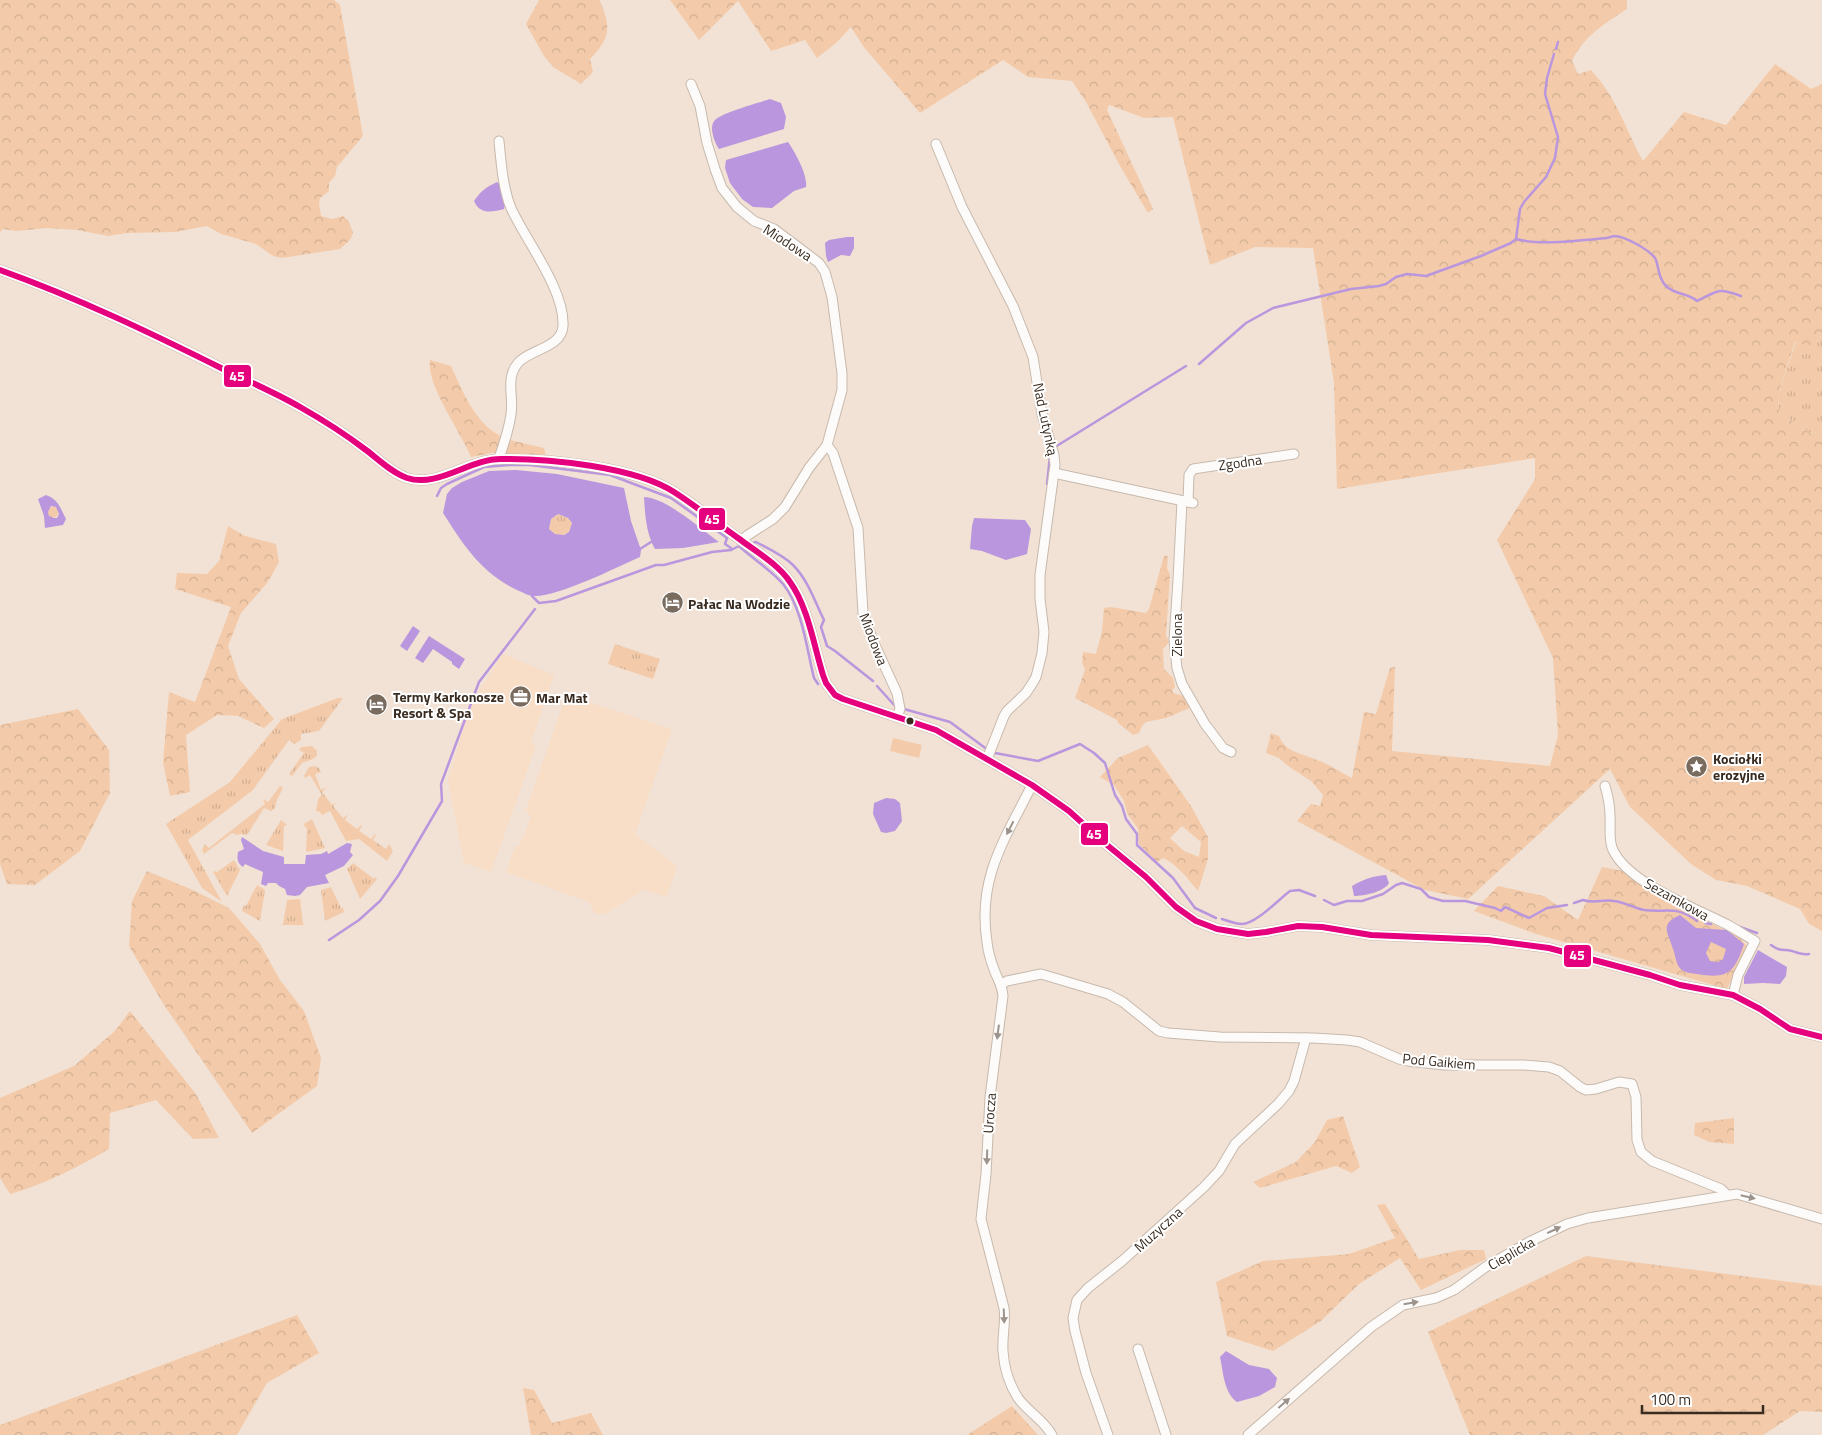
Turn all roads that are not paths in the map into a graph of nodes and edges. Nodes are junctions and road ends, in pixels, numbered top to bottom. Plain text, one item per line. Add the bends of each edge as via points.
1 (691, 84) dead end
2 (499, 141) dead end
3 (936, 144) dead end
4 (0, 270) edge
5 (827, 445) junction
6 (1294, 454) dead end
7 (499, 458) junction
8 (1054, 474) junction
9 (1189, 476) joint
10 (1188, 502) junction
11 (742, 541) junction
12 (897, 717) junction
13 (1230, 752) dead end
14 (987, 759) junction
15 (1032, 785) junction
16 (1605, 786) dead end
17 (1002, 984) junction
18 (1733, 995) junction
19 (1822, 1037) edge
20 (1306, 1038) junction
21 (1727, 1195) junction
22 (1822, 1219) edge
23 (1138, 1349) dead end
24 (1052, 1435) edge
25 (1108, 1435) edge
26 (1166, 1435) edge
27 (1248, 1435) edge

1 - 5 street, Miodowa via 700,106 714,170 722,188 737,208 754,221 774,229 819,263 828,279 843,381
2 - 7 street via 510,207 552,283 563,314 563,328 559,337 544,349 519,361 513,370 510,379 512,412
3 - 8 street, Nad Lutynką via 962,207 1013,306 1033,357 1042,414 1054,455
4 - 7 street via 138,326 298,405 406,478 424,481
5 - 11 street, Miodowa via 784,507
5 - 12 street, Miodowa via 833,453 858,528 863,613 897,693 900,709
6 - 9 street, Zgodna via 1192,469
7 - 11 street via 550,461 639,477 673,491
8 - 10 street
8 - 14 street, Nad Lutynką via 1040,575 1044,632 1039,667 1026,694 1004,716
9 - 10 street, Zielona
10 - 13 street, Zielona via 1174,640 1177,668 1182,684 1205,724 1223,748
11 - 12 street via 790,582 802,604 826,683 836,695 864,708
12 - 14 street via 936,730
14 - 15 street
15 -> 17 street, Urocza via 996,857 986,893 986,941 993,967
15 - 18 street via 1069,811 1176,907 1196,921 1217,929 1248,934 1298,926 1371,935 1488,940 1549,948 1680,985
16 - 18 street, Sezamkowa via 1610,800 1610,842 1613,851 1634,875 1754,941 1738,975
17 - 20 street, Pod Gaikiem via 1041,974 1108,994 1159,1031 1168,1033
17 -> 24 street, Urocza via 981,1219 1004,1308 1005,1369 1020,1400
18 - 19 street via 1790,1029
20 - 21 street, Pod Gaikiem via 1360,1042 1399,1059 1431,1064 1549,1067 1586,1090 1619,1082 1632,1084 1636,1097 1637,1140 1642,1152 1652,1161 1721,1189
20 - 25 street, Muzyczna via 1294,1081 1278,1104 1235,1144 1219,1171 1204,1187 1077,1300 1073,1318 1075,1331
21 -> 22 street, Cieplicka via 1752,1197
27 -> 21 street, Cieplicka via 1372,1327 1403,1305 1436,1298 1454,1290 1487,1266 1567,1224
23 - 26 street

